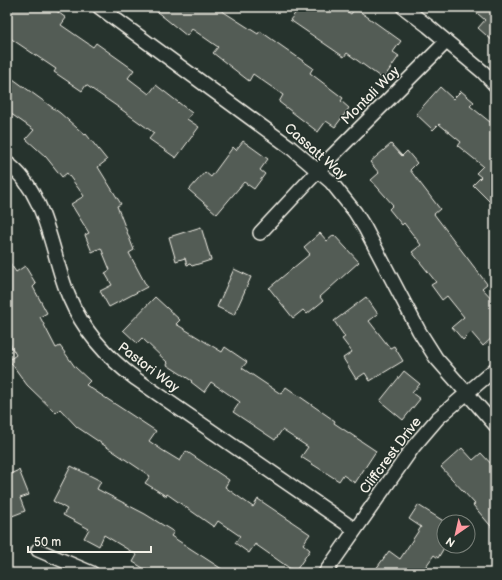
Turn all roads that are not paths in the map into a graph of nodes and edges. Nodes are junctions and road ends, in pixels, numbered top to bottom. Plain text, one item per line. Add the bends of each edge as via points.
1 (99, 7) edge
2 (403, 7) edge
3 (446, 42) junction
4 (495, 85) edge
5 (7, 163) edge
6 (318, 170) junction
7 (260, 233) dead end
8 (495, 370) edge
9 (467, 393) junction
10 (495, 425) edge
11 (354, 529) junction
12 (38, 550) dead end
13 (92, 573) edge
14 (326, 573) edge

1 - 6 street, Cassatt Way
2 - 3 street
3 - 4 street
3 - 6 street, Montali Way
5 - 11 street, Pastori Way via 24,180 37,202 49,231 68,295 84,327 102,352 136,379
6 - 7 street, Montali Way
6 - 9 street, Cassatt Way via 355,212 419,331 436,358
8 - 9 street, Cliffcrest Drive
9 - 10 street, Cassatt Way
9 - 11 street, Cliffcrest Drive via 438,418 414,446
11 - 14 street, Cliffcrest Drive
12 - 13 street

